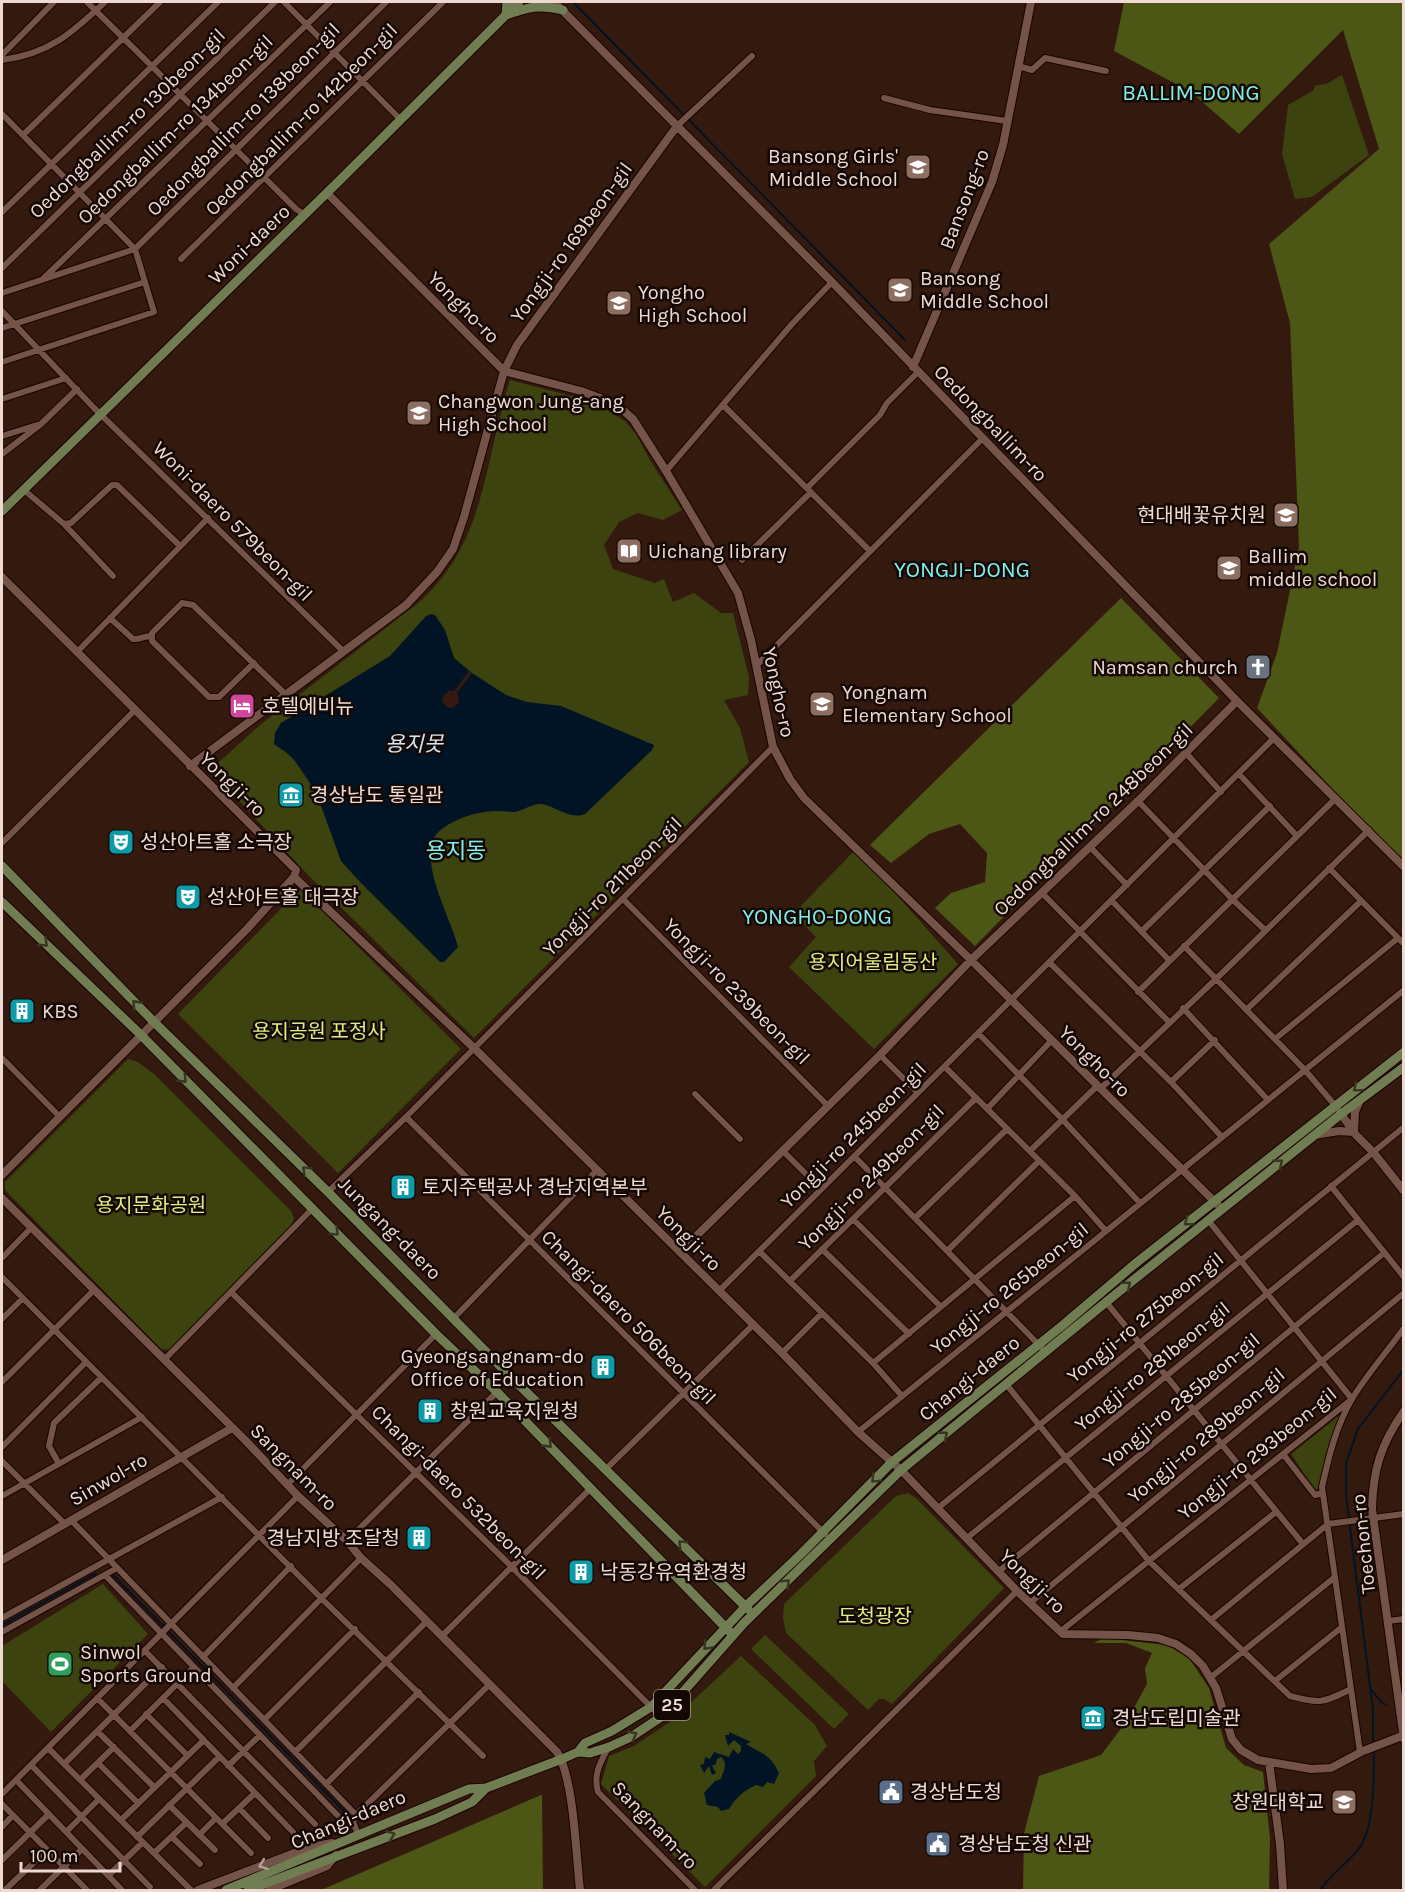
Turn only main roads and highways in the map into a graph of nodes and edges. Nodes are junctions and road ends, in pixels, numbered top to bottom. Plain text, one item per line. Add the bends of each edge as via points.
1 (507, 2) edge
2 (519, 2) edge
3 (554, 2) edge
4 (1031, 2) edge
5 (561, 6) edge
6 (507, 15) junction
7 (679, 124) junction
8 (327, 193) junction
9 (916, 369) junction
10 (504, 371) junction
11 (2, 511) edge
12 (2, 577) edge
13 (1237, 701) junction
14 (190, 766) junction
15 (2, 866) edge
16 (1404, 867) edge
17 (294, 877) junction
18 (2, 902) edge
19 (971, 960) junction
20 (154, 1022) junction
21 (141, 1035) junction
22 (1404, 1052) edge
23 (1404, 1067) edge
24 (1360, 1100) junction
25 (1339, 1109) junction
26 (1354, 1132) junction
27 (1314, 1135) junction
28 (2, 1175) edge
29 (1402, 1186) edge
30 (2, 1198) edge
31 (1214, 1202) junction
32 (1222, 1209) junction
33 (680, 1252) junction
34 (1042, 1348) junction
35 (1404, 1411) edge
36 (232, 1428) junction
37 (892, 1462) junction
38 (901, 1470) junction
39 (2, 1560) edge
40 (745, 1607) junction
41 (754, 1614) junction
42 (726, 1627) junction
43 (732, 1636) junction
44 (1402, 1716) edge
45 (1403, 1738) edge
46 (578, 1752) junction
47 (562, 1759) junction
48 (1269, 1762) junction
49 (486, 1788) junction
50 (339, 1842) junction
51 (336, 1855) junction
52 (198, 1890) edge
53 (226, 1890) edge
54 (248, 1890) edge
55 (269, 1890) edge
56 (580, 1890) edge
57 (1283, 1890) edge

1 - 6 main road
2 - 6 main road, Woni-daero
3 - 5 main road, Oedongballim-ro
4 - 9 main road, Bansong-ro via 992,182
5 - 6 main road via 532,6
5 - 7 main road, Oedongballim-ro
6 - 8 main road, Woni-daero
7 - 9 main road, Oedongballim-ro
7 - 10 main road, Yongji-ro 169beon-gil via 536,316
8 - 10 main road, Yongho-ro
8 - 11 main road, Woni-daero
9 - 13 main road, Oedongballim-ro
10 - 14 main road, Yongji-ro 169beon-gil via 453,549 433,577 406,605
10 - 19 main road, Yongho-ro via 616,404 633,419 738,594 773,747 790,779 804,798
12 - 14 main road, Yongji-ro
13 - 16 main road, Oedongballim-ro
13 - 19 main road, Oedongballim-ro 248beon-gil
14 - 17 main road, Yongji-ro via 296,870
20 -> 15 main road, Jungang-daero
17 - 20 main road
17 - 33 main road, Yongji-ro
18 -> 21 main road
19 - 31 main road, Yongho-ro
19 - 33 main road
20 - 21 main road
40 -> 20 main road, Jungang-daero
21 - 28 main road
21 -> 42 main road
22 -> 25 main road, Changi-daero
23 - 24 main road, Changi-daero
24 - 25 main road, Changi-daero
24 - 26 main road
25 - 26 main road
25 - 27 main road, Changi-daero
25 - 31 main road, Changi-daero
26 - 27 main road
26 - 29 main road
32 -> 27 main road, Changi-daero
30 - 36 main road, Sangnam-ro
31 - 32 main road, Yongho-ro
31 -> 34 main road, Changi-daero via 1136,1263
34 -> 32 main road, Changi-daero
33 - 37 main road, Yongji-ro
34 - 37 main road, Changi-daero
38 -> 34 main road, Changi-daero via 1006,1384
35 - 44 main road, Toechon-ro via 1392,1427 1373,1478 1371,1519
36 - 39 main road, Sinwol-ro
36 - 47 main road, Sangnam-ro
37 - 38 main road, Yongji-ro
37 -> 40 main road, Changi-daero
41 -> 38 main road, Changi-daero
38 - 48 main road, Yongji-ro via 1063,1634 1158,1638 1191,1654 1216,1688 1232,1739 1241,1750
40 - 41 main road, Jungang-daero
40 - 42 main road, Changi-daero
41 - 43 main road, Changi-daero / 25
42 - 43 main road
42 -> 46 main road, Changi-daero via 651,1707 585,1743
46 -> 43 main road, Changi-daero / 25 via 590,1754 609,1747 661,1717
44 - 45 main road, Toechon-ro
45 - 48 main road, Yongji-ro via 1361,1752 1331,1768
46 - 47 main road, Changi-daero / 25
47 - 49 main road, Changi-daero / 25
47 - 56 main road via 569,1786
48 - 57 main road
49 - 50 main road, Changi-daero / 25 via 468,1789
51 -> 49 main road, Changi-daero / 25 via 472,1802
50 -> 52 main road via 310,1846
50 - 53 main road, Changi-daero / 25
51 - 54 main road, Changi-daero / 25
51 - 55 main road via 327,1866

